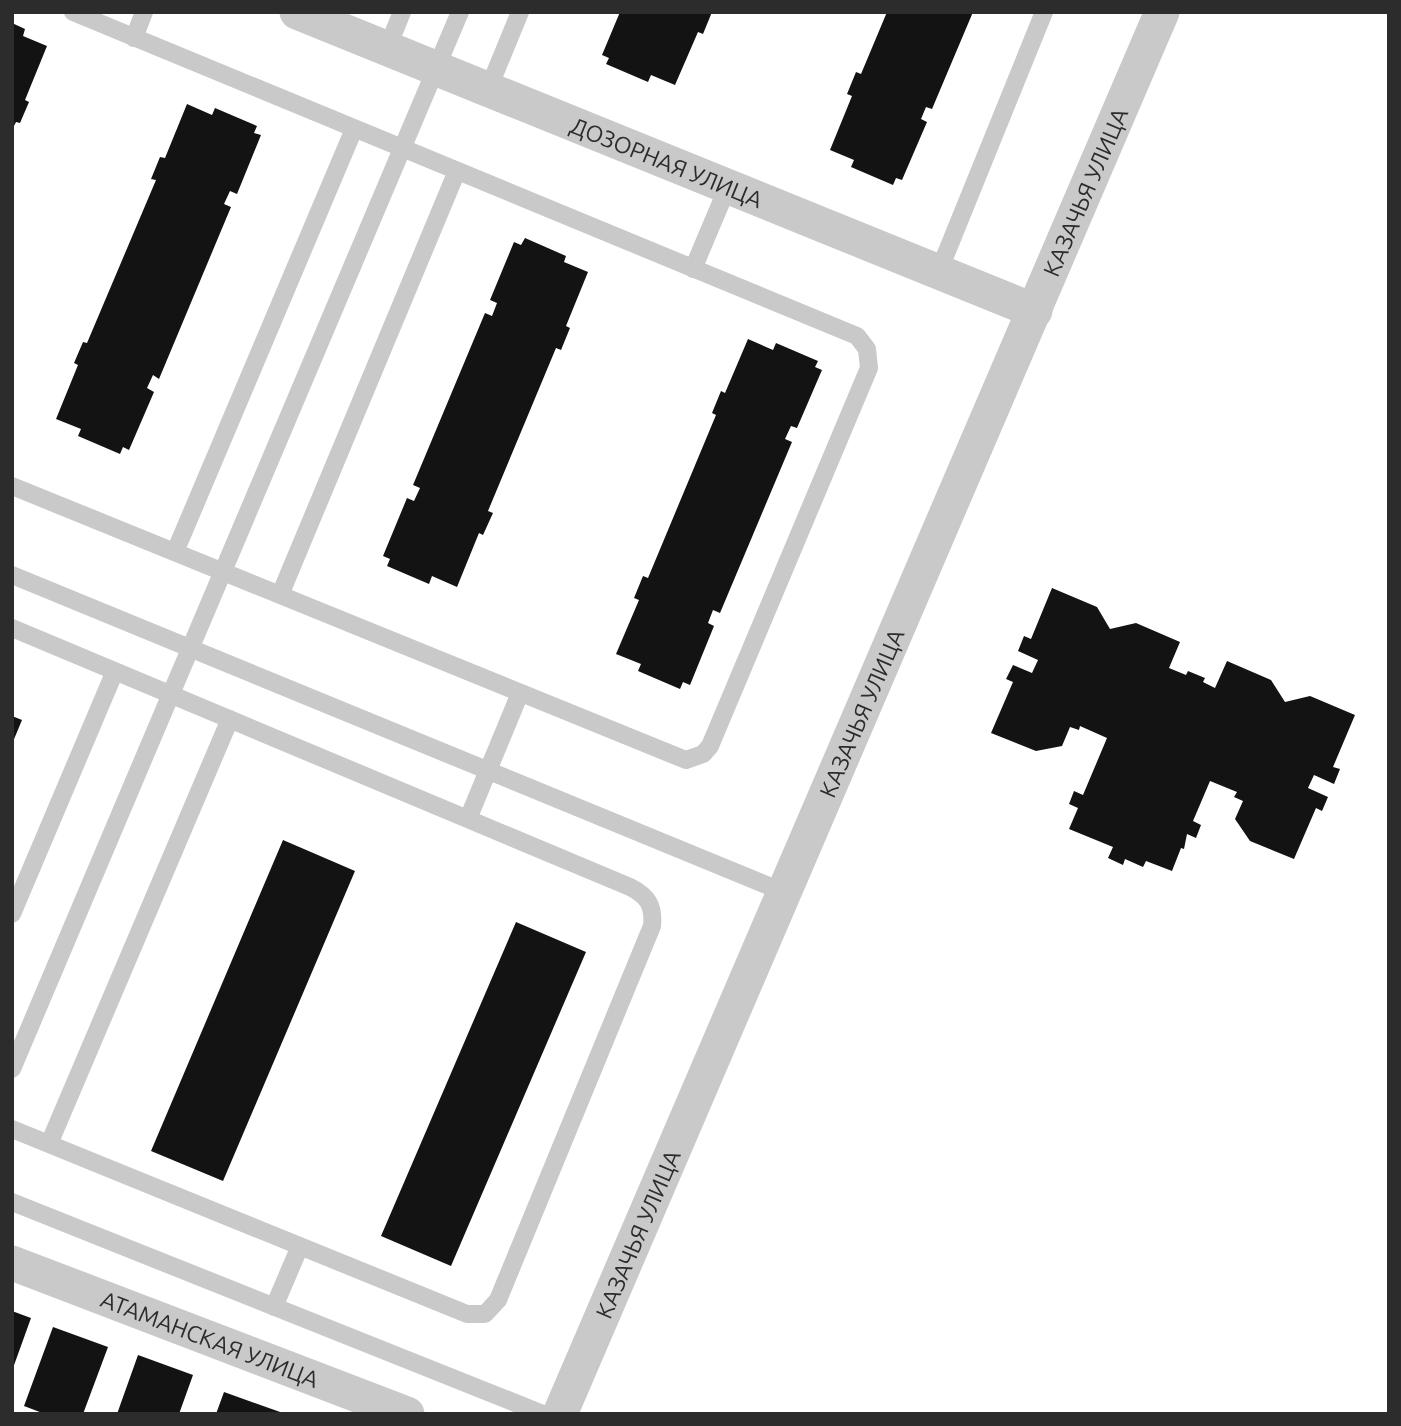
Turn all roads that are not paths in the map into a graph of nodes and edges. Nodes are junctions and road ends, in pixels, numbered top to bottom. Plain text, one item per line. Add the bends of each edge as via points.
1 (73, 12) edge
2 (144, 12) edge
3 (297, 12) edge
4 (402, 12) edge
5 (460, 12) edge
6 (520, 12) edge
7 (1044, 12) edge
8 (1162, 12) edge
9 (134, 38) junction
10 (387, 49) junction
11 (436, 69) junction
12 (488, 90) junction
13 (354, 129) junction
14 (402, 149) junction
15 (457, 171) junction
16 (728, 186) junction
17 (693, 269) junction
18 (939, 271) junction
19 (1035, 311) junction
20 (12, 486) edge
21 (175, 552) junction
22 (12, 575) edge
23 (279, 595) junction
24 (12, 628) edge
25 (115, 671) junction
26 (520, 692) junction
27 (171, 694) junction
28 (230, 719) junction
29 (489, 771) junction
30 (468, 819) junction
31 (786, 893) junction
32 (12, 914) edge
33 (12, 1069) edge
34 (12, 1129) edge
35 (49, 1144) junction
36 (12, 1202) edge
37 (300, 1246) junction
38 (12, 1263) edge
39 (274, 1307) junction
40 (407, 1414) edge
41 (543, 1414) edge
42 (560, 1414) edge

1 - 9 lane
2 - 9 lane
3 - 10 street, ДОЗОРНАЯ УЛИЦА
4 - 10 lane
5 - 11 lane
6 - 12 lane
7 - 18 lane
8 - 19 street, КАЗАЧЬЯ УЛИЦА
9 - 13 lane
10 - 11 street, ДОЗОРНАЯ УЛИЦА
11 - 12 street, ДОЗОРНАЯ УЛИЦА
11 - 14 lane
12 - 16 street, ДОЗОРНАЯ УЛИЦА
13 - 14 lane
13 - 21 lane
14 - 15 lane
14 - 27 lane
15 - 17 lane
15 - 23 lane
16 - 17 lane
16 - 18 street, ДОЗОРНАЯ УЛИЦА
17 - 26 lane via 857,336 867,349 869,368 703,754 686,760
18 - 19 street, ДОЗОРНАЯ УЛИЦА
19 - 31 street, КАЗАЧЬЯ УЛИЦА
20 - 21 lane
21 - 23 lane
22 - 29 lane
23 - 26 lane
24 - 25 lane
25 - 27 lane
25 - 32 lane
26 - 29 lane
27 - 28 lane
27 - 33 lane
28 - 30 lane
28 - 35 lane
29 - 30 lane
29 - 31 lane
30 - 37 lane via 642,893 650,902 652,926 490,1310 467,1314
31 - 42 street, КАЗАЧЬЯ УЛИЦА
34 - 35 lane
35 - 37 lane
36 - 39 lane
37 - 39 lane
38 - 40 street, АТАМАНСКАЯ УЛИЦА
39 - 41 lane

